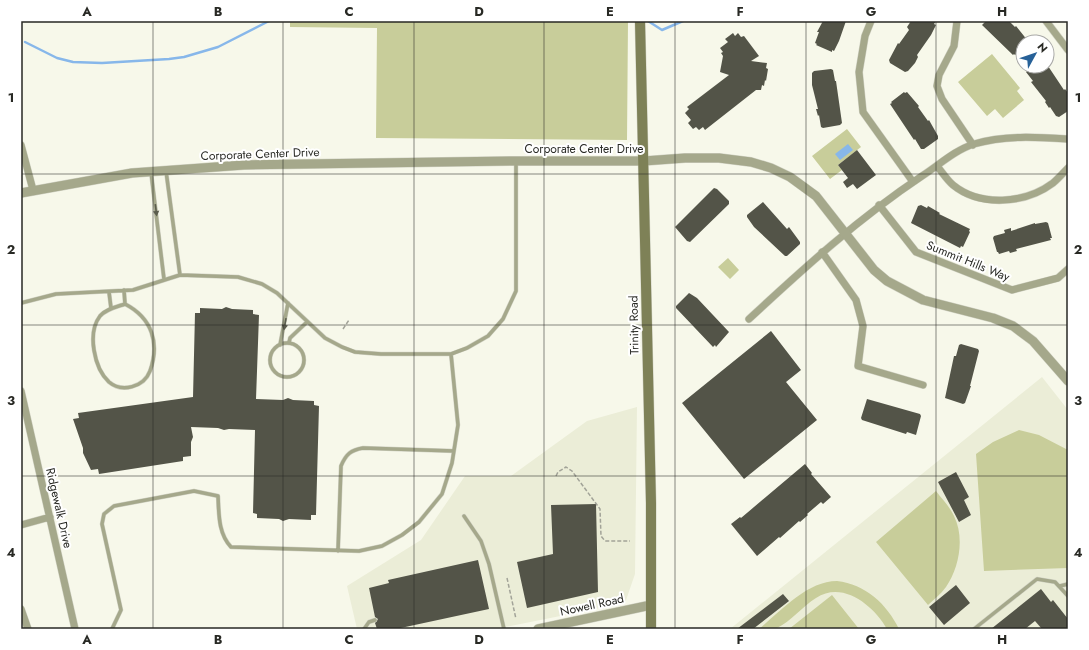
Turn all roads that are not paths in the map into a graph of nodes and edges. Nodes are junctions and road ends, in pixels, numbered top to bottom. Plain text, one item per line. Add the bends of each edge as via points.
1 (640, 21) edge
2 (871, 21) edge
3 (957, 21) edge
4 (1046, 21) edge
5 (1068, 50) edge
6 (1068, 139) edge
7 (21, 145) edge
8 (973, 145) junction
9 (516, 161) junction
10 (644, 161) junction
11 (936, 166) junction
12 (1068, 168) edge
13 (166, 170) junction
14 (151, 171) junction
15 (913, 182) junction
16 (33, 190) junction
17 (21, 193) edge
18 (879, 205) junction
19 (846, 232) junction
20 (822, 252) junction
21 (1068, 269) edge
22 (180, 275) junction
23 (164, 279) junction
24 (124, 290) junction
25 (109, 292) junction
26 (21, 303) edge
27 (288, 303) junction
28 (125, 304) junction
29 (112, 308) junction
30 (748, 319) dead end
31 (307, 322) junction
32 (290, 343) junction
33 (280, 345) junction
34 (451, 354) junction
35 (1068, 381) edge
36 (923, 385) dead end
37 (21, 391) edge
38 (454, 451) junction
39 (464, 516) dead end
40 (50, 517) junction
41 (21, 525) edge
42 (338, 551) junction
43 (1068, 584) edge
44 (1060, 586) junction
45 (1068, 596) edge
46 (651, 605) junction
47 (21, 609) edge
48 (375, 620) dead end
49 (28, 629) edge
50 (75, 629) edge
51 (112, 629) edge
52 (364, 629) edge
53 (504, 629) edge
54 (538, 629) edge
55 (651, 629) edge
56 (974, 629) edge

1 - 10 main road, Trinity Road
2 - 15 street via 865,36 859,72 863,112
3 - 8 street via 954,46 939,75 937,86 942,99
4 - 5 street
6 - 8 street via 1008,137
7 - 16 street
8 - 11 street
9 - 10 street, Corporate Center Drive
9 - 13 street, Corporate Center Drive via 244,165
9 - 34 lane via 516,291 503,319 488,336
10 - 19 street, Corporate Center Drive via 719,158 751,162 771,168 790,177 816,196
10 - 46 main road, Trinity Road
11 - 12 street via 952,185 972,196 1000,201 1031,195 1053,183
11 - 15 street
13 - 14 street, Corporate Center Drive
13 - 22 lane
14 - 16 street, Corporate Center Drive
14 -> 23 lane
15 - 18 street
16 - 17 street, Corporate Center Drive
18 - 19 street
18 - 21 street, Summit Hills Way via 916,252 1012,290 1058,278
19 - 20 street
19 - 35 street, Corporate Center Drive via 874,270 887,281 923,300 993,318 1013,326 1033,341
20 - 30 street
20 - 36 street via 856,300 863,326 858,366
22 - 23 lane
22 - 27 lane via 238,277 262,284
23 - 24 lane via 133,290
24 - 25 lane
24 - 28 lane
25 - 26 lane via 56,294
25 - 29 lane
27 - 31 lane
27 -> 33 lane
28 - 29 lane
28 - 29 lane via 140,314 154,340 149,373 142,382 132,388 109,382 100,368 94,350 93,333 100,316
31 - 32 lane via 290,338
31 - 34 lane via 331,342 355,352
32 - 33 lane
32 - 33 lane via 300,349 304,357 303,366 298,373 290,377 278,374 270,363 271,354
34 - 38 lane via 458,425
37 - 40 street, Ridgewalk Drive
38 - 42 lane via 442,494 419,522 382,546
38 - 42 lane via 364,448 352,450 341,466
39 - 53 lane via 481,541
40 - 41 street
40 - 50 street, Ridgewalk Drive
42 - 51 lane via 231,547 225,540 221,527 218,496 194,491 114,506 104,514 102,524 121,610
43 - 44 lane
44 - 45 lane
44 - 56 lane via 1051,580 1038,579
46 - 54 street, Nowell Road
46 - 55 main road, Trinity Road
47 - 49 street
48 - 52 lane via 369,622

